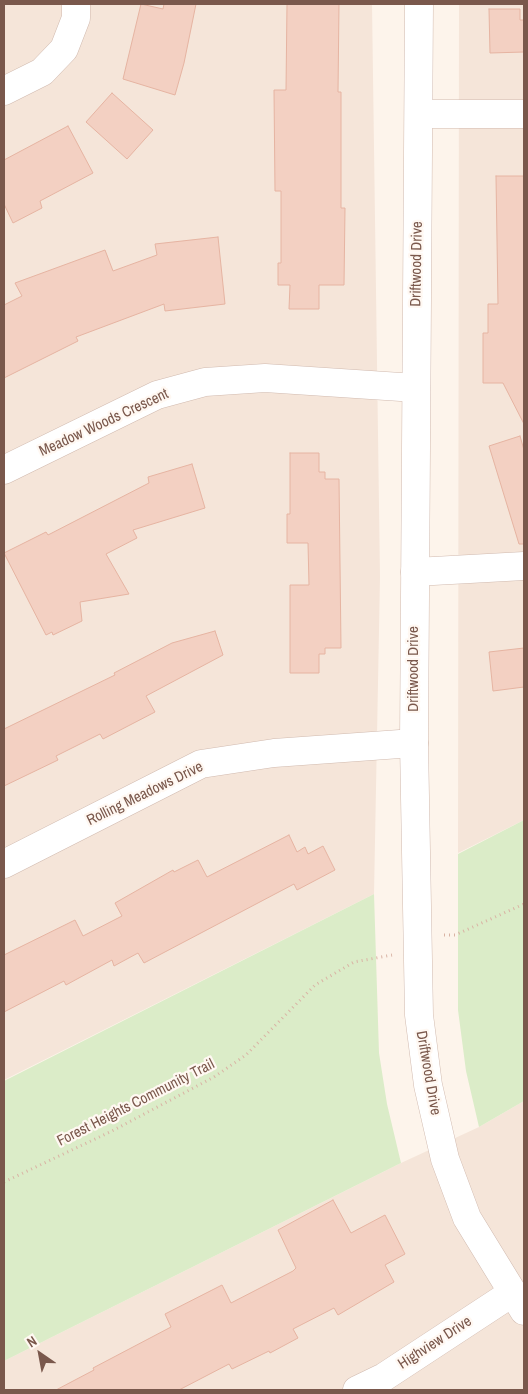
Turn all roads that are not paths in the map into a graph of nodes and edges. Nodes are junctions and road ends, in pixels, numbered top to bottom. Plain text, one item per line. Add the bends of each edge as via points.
1 (76, 4) edge
2 (419, 4) edge
3 (4, 91) edge
4 (419, 114) junction
5 (524, 114) edge
6 (416, 388) junction
7 (4, 470) edge
8 (524, 566) edge
9 (415, 572) junction
10 (414, 743) junction
11 (4, 864) edge
12 (518, 1302) edge
13 (357, 1390) edge

1 - 3 street via 76,18 64,49 42,72
2 - 4 street, Driftwood Drive
4 - 5 street
4 - 6 street, Driftwood Drive
6 - 7 street, Meadow Woods Crescent via 265,378 205,382 157,395
6 - 9 street, Driftwood Drive
8 - 9 street
9 - 10 street, Driftwood Drive
10 - 11 street, Rolling Meadows Drive via 274,753 201,764
10 - 12 street, Driftwood Drive via 419,1015 428,1085 446,1159 467,1218
12 - 13 street, Highview Drive

